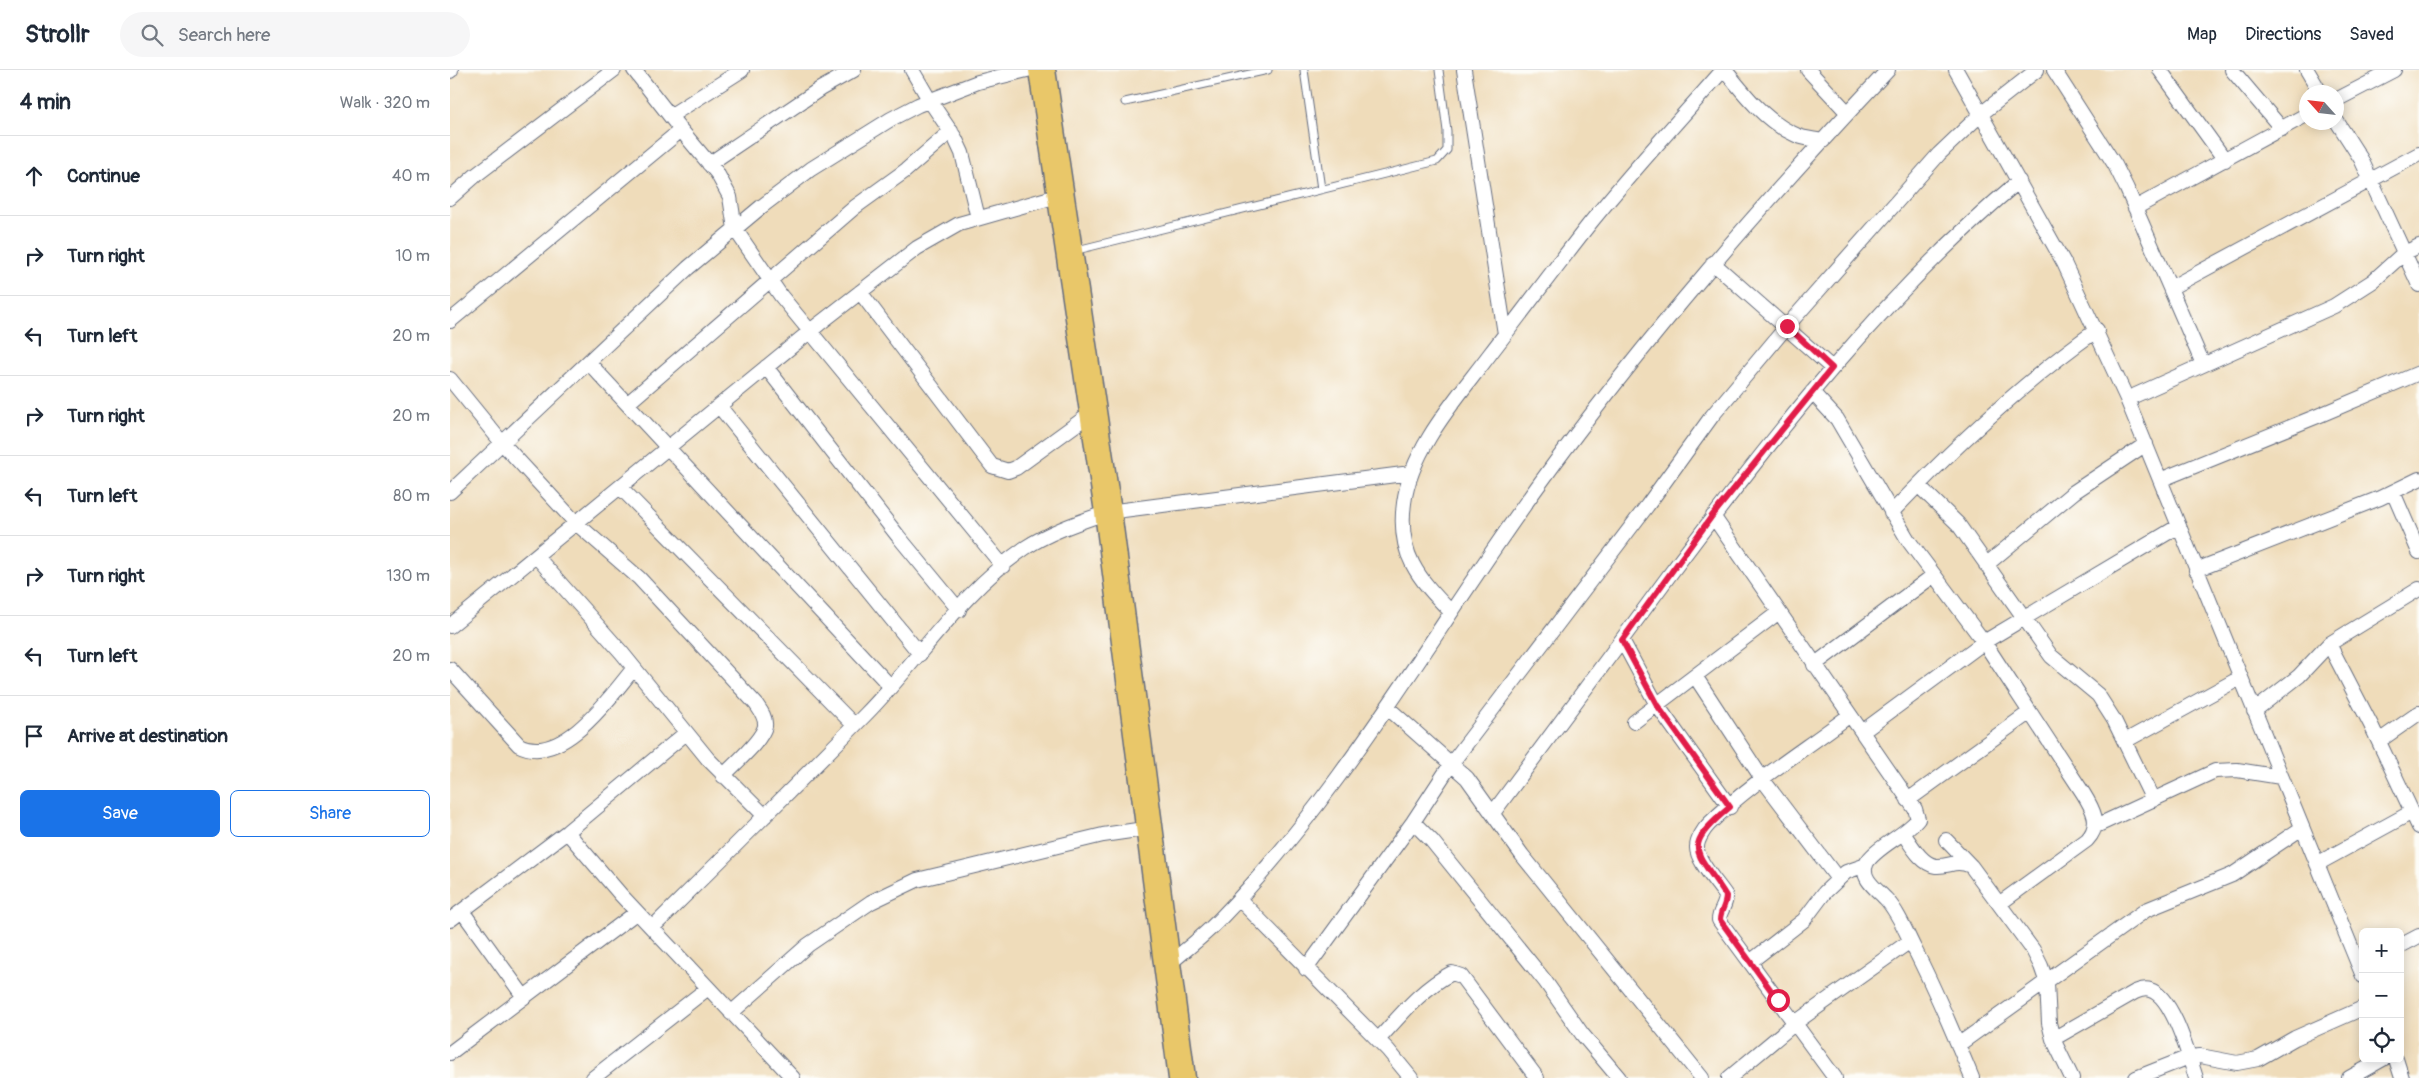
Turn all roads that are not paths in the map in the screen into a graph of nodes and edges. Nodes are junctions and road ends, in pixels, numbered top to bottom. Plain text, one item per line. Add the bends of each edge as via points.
1 (614, 70) edge
2 (634, 70) edge
3 (742, 70) edge
4 (854, 70) edge
5 (912, 70) edge
6 (1027, 70) edge
7 (1042, 70) edge
8 (1268, 70) edge
9 (1304, 70) edge
10 (1439, 70) edge
11 (1464, 70) edge
12 (1724, 70) edge
13 (1808, 70) edge
14 (1888, 70) edge
15 (1956, 70) edge
16 (2037, 70) edge
17 (2054, 70) edge
18 (2160, 70) edge
19 (2232, 70) edge
20 (2307, 70) edge
21 (2394, 70) edge
22 (2316, 85) edge
23 (2344, 96) edge
24 (930, 101) junction
25 (1125, 102) dead end
26 (1848, 113) junction
27 (1981, 114) junction
28 (670, 116) junction
29 (2299, 119) edge
30 (2282, 129) junction
31 (681, 130) junction
32 (2342, 130) edge
33 (951, 131) junction
34 (1823, 140) junction
35 (2419, 154) edge
36 (2225, 160) junction
37 (709, 164) junction
38 (2370, 179) junction
39 (2019, 181) junction
40 (1321, 189) junction
41 (1060, 195) junction
42 (450, 198) edge
43 (2135, 208) junction
44 (978, 218) junction
45 (735, 228) junction
46 (2419, 246) edge
47 (1070, 252) junction
48 (2404, 253) junction
49 (1713, 262) junction
50 (770, 280) junction
51 (2419, 285) edge
52 (2170, 288) junction
53 (860, 292) junction
54 (450, 321) edge
55 (1787, 326) junction
56 (2097, 330) junction
57 (809, 332) junction
58 (1505, 334) junction
59 (588, 362) junction
60 (2203, 364) junction
61 (766, 367) junction
62 (1832, 368) junction
63 (2419, 373) edge
64 (450, 379) edge
65 (1812, 392) junction
66 (2127, 399) junction
67 (627, 404) junction
68 (719, 406) junction
69 (1093, 412) junction
70 (503, 444) junction
71 (2146, 444) junction
72 (668, 448) junction
73 (1411, 473) junction
74 (2419, 479) edge
75 (2160, 480) junction
76 (1918, 484) junction
77 (620, 487) junction
78 (450, 492) edge
79 (2393, 492) junction
80 (1108, 512) junction
81 (1891, 513) junction
82 (1712, 516) junction
83 (576, 523) junction
84 (2179, 526) junction
85 (2419, 552) edge
86 (536, 556) junction
87 (1986, 565) junction
88 (1003, 566) junction
89 (2196, 570) junction
90 (1934, 576) junction
91 (2419, 590) edge
92 (959, 610) junction
93 (1451, 612) junction
94 (1779, 612) junction
95 (2023, 618) junction
96 (450, 626) edge
97 (1622, 640) junction
98 (1984, 642) junction
99 (2328, 644) junction
100 (920, 654) junction
101 (1814, 665) junction
102 (634, 668) junction
103 (450, 669) edge
104 (1695, 676) junction
105 (2240, 678) junction
106 (890, 687) junction
107 (1657, 705) junction
108 (1388, 708) junction
109 (2254, 711) junction
110 (2030, 712) junction
111 (2419, 713) edge
112 (1850, 715) junction
113 (1634, 722) dead end
114 (854, 725) junction
115 (1862, 732) junction
116 (686, 733) junction
117 (2379, 740) junction
118 (2125, 741) junction
119 (1452, 764) junction
120 (723, 776) junction
121 (2281, 777) junction
122 (1763, 780) junction
123 (1908, 800) junction
124 (2153, 800) junction
125 (1730, 807) junction
126 (2412, 812) junction
127 (1493, 813) junction
128 (765, 816) junction
129 (1413, 822) junction
130 (2096, 826) junction
131 (2419, 827) edge
132 (1150, 828) junction
133 (2302, 828) junction
134 (567, 832) junction
135 (1903, 833) junction
136 (1946, 840) dead end
137 (2317, 864) junction
138 (1866, 865) junction
139 (1971, 866) junction
140 (1838, 879) junction
141 (1239, 899) junction
142 (1999, 904) junction
143 (462, 911) junction
144 (637, 912) junction
145 (450, 920) edge
146 (652, 928) junction
147 (2419, 936) edge
148 (1910, 941) junction
149 (2404, 944) edge
150 (1750, 962) junction
151 (2359, 962) edge
152 (1168, 966) junction
153 (1306, 968) junction
154 (2047, 983) junction
155 (708, 988) junction
156 (524, 998) junction
157 (2359, 1010) edge
158 (731, 1013) junction
159 (1795, 1023) junction
160 (2052, 1039) junction
161 (1378, 1040) junction
162 (1958, 1045) junction
163 (450, 1053) edge
164 (2189, 1057) junction
165 (2377, 1063) edge
166 (2397, 1063) edge
167 (1177, 1075) edge
168 (592, 1078) edge
169 (793, 1078) edge
170 (1410, 1078) edge
171 (1537, 1078) edge
172 (1619, 1078) edge
173 (1702, 1078) edge
174 (1729, 1078) edge
175 (1835, 1078) edge
176 (1972, 1078) edge
177 (2072, 1078) edge
178 (2136, 1078) edge
179 (2196, 1078) edge
180 (2349, 1078) edge
181 (2402, 1078) edge

1 - 42 street
2 - 28 street
3 - 28 street
4 - 37 street
5 - 24 street
6 - 24 street via 978,82
7 - 41 highway
8 - 25 lane
9 - 40 lane
10 - 40 lane via 1447,150 1437,161
11 - 58 street
12 - 34 street via 1778,124 1798,136
12 - 58 street via 1607,202
13 - 26 street
14 - 26 street
15 - 27 street
16 - 27 street
17 - 43 street via 2115,166
18 - 36 street
19 - 30 street
20 - 22 street
21 - 23 street
24 - 33 street
24 - 45 street via 891,118 811,169
26 - 34 street
27 - 39 street
27 - 55 street via 1905,191
28 - 31 street
29 - 30 street
30 - 36 street
31 - 37 street
31 - 54 street
32 - 38 street
33 - 44 street via 962,153
33 - 50 street
34 - 49 street
35 - 38 street
36 - 43 street
37 - 45 street via 730,197
38 - 48 street
38 - 52 street
39 - 56 street
39 - 62 street via 1926,265
40 - 47 lane
41 - 44 street
41 - 47 highway
43 - 52 street
44 - 53 street via 942,232
45 - 50 street
45 - 59 street via 655,297
46 - 48 street
47 - 69 highway
48 - 51 street
48 - 60 street via 2373,281 2334,306
49 - 55 street
49 - 93 street via 1572,440
50 - 57 street
50 - 67 street
52 - 60 street
53 - 57 street
53 - 69 street via 992,466 1008,471 1016,468
55 - 62 street
55 - 119 street via 1712,416
56 - 66 street
56 - 76 street via 2037,375
57 - 61 street
57 - 88 street
58 - 73 street via 1438,425
59 - 67 street
59 - 70 street
60 - 66 street
61 - 68 street
61 - 92 street
62 - 65 street
63 - 75 street
64 - 70 street
65 - 81 street via 1836,418
65 - 82 street
66 - 71 street
67 - 72 street
68 - 72 street
68 - 100 street
69 - 80 highway
70 - 78 street
70 - 83 street
71 - 75 street
71 - 87 street via 2074,492
72 - 77 street
72 - 106 street
73 - 80 street
73 - 93 street via 1403,519 1408,554 1424,584
74 - 79 street
75 - 84 street
76 - 81 street
76 - 87 street via 1958,524
77 - 83 street
77 - 114 street
79 - 85 street
79 - 89 street
80 - 88 street via 1043,537
80 - 132 highway
81 - 90 street
82 - 94 street
82 - 97 street
83 - 86 street
83 - 120 street via 639,578 744,690 764,717 765,726 756,740
84 - 89 street
84 - 95 street
86 - 96 street
86 - 102 street
87 - 95 street
88 - 92 street
89 - 105 street
90 - 98 street
90 - 101 street
91 - 99 street
92 - 100 street
93 - 108 street
94 - 101 street
94 - 104 street
95 - 98 street
95 - 118 street via 2058,664 2098,695
97 - 107 street
97 - 127 street
98 - 110 street
98 - 115 street
99 - 109 street via 2299,676
99 - 117 street
100 - 106 street
101 - 112 street
102 - 103 street via 580,729 554,745 539,749 526,749 519,745
102 - 116 street
104 - 107 street
104 - 122 street
105 - 109 street
105 - 118 street
106 - 114 street
107 - 113 street
107 - 125 street
108 - 119 street
108 - 141 street via 1332,786
109 - 121 street
110 - 123 street
110 - 130 street via 2091,806
111 - 117 street
112 - 115 street
112 - 122 street
114 - 128 street
115 - 123 street
116 - 120 street
116 - 134 street
117 - 126 street
118 - 124 street
119 - 127 street via 1467,778
119 - 129 street
120 - 128 street
121 - 124 street via 2237,770 2215,771
121 - 133 street
122 - 125 street
122 - 140 street
123 - 135 street via 1918,819
124 - 130 street
125 - 150 street via 1708,825 1696,848 1726,896 1720,920
126 - 131 street
126 - 137 street
127 - 173 street via 1528,862
128 - 146 street
129 - 153 street
129 - 172 street via 1545,981 1582,1034
130 - 142 street via 2087,840
132 - 152 highway
132 - 158 street via 1102,835 909,884 870,902 808,945
133 - 137 street
133 - 154 street via 2217,884 2146,910
134 - 143 street
134 - 144 street
135 - 138 street
135 - 139 street via 1929,864 1961,862
136 - 139 street
137 - 151 street
138 - 140 street via 1846,872
138 - 148 street via 1869,882 1887,900
139 - 142 street
140 - 150 street via 1804,920
141 - 152 street
141 - 153 street
142 - 154 street via 2033,950
143 - 145 street
143 - 156 street
144 - 146 street
144 - 156 street
146 - 155 street
147 - 149 street
148 - 159 street
148 - 162 street
150 - 159 street
152 - 167 highway
153 - 161 street
154 - 160 street
154 - 162 street
155 - 158 street
155 - 168 street
156 - 163 street
157 - 164 street via 2252,1061 2237,1063
158 - 169 street
159 - 174 street
159 - 175 street
160 - 164 street via 2145,989 2152,990 2168,1005
160 - 177 street
161 - 170 street
161 - 171 street via 1421,995 1452,973 1461,976 1470,987
162 - 176 street
164 - 178 street
164 - 179 street
165 - 180 street
166 - 181 street

